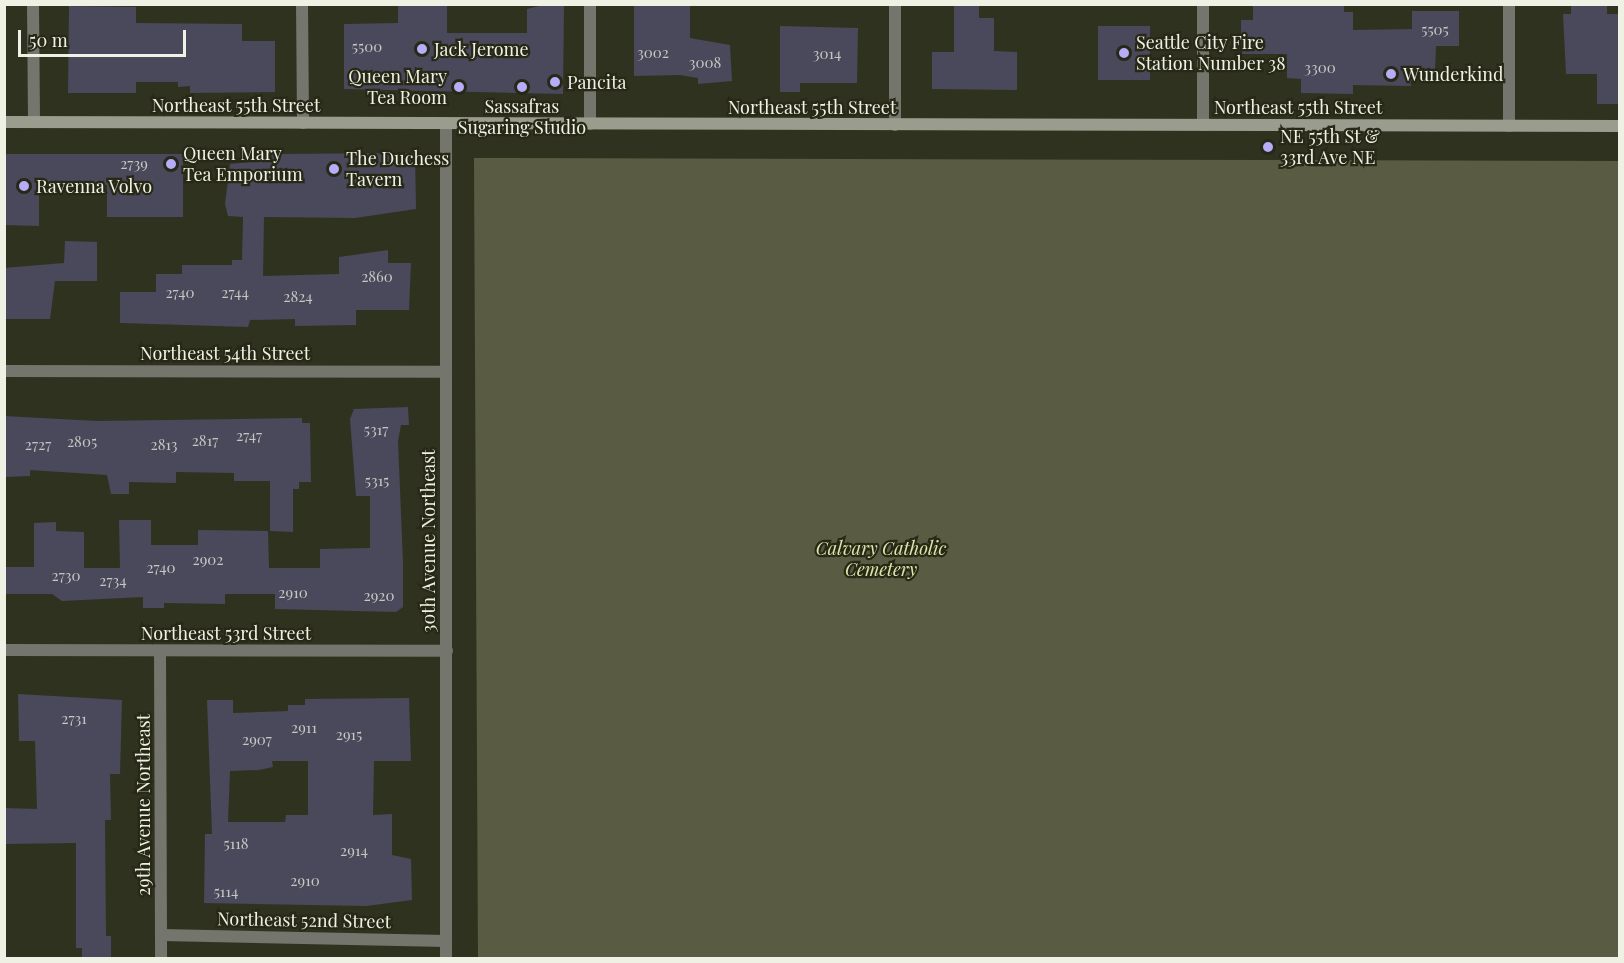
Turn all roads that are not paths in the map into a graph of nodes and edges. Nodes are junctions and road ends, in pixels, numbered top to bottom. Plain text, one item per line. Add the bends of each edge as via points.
1 (33, 4) edge
2 (302, 4) edge
3 (590, 4) edge
4 (895, 4) edge
5 (1203, 4) edge
6 (1509, 4) edge
7 (4, 122) edge
8 (34, 122) junction
9 (303, 123) junction
10 (446, 123) junction
11 (590, 124) junction
12 (895, 125) junction
13 (1203, 125) junction
14 (1509, 126) junction
15 (1620, 126) edge
16 (4, 371) edge
17 (445, 372) junction
18 (4, 650) edge
19 (160, 651) junction
20 (447, 651) junction
21 (162, 935) junction
22 (446, 941) junction
23 (161, 958) edge
24 (446, 958) edge

1 - 8 street
2 - 9 street
3 - 11 street
4 - 12 street
5 - 13 street
6 - 14 street
7 - 8 main road, Northeast 55th Street
8 - 9 main road, Northeast 55th Street
9 - 10 main road, Northeast 55th Street
10 - 11 main road, Northeast 55th Street
10 - 17 street, 30th Avenue Northeast
11 - 12 main road, Northeast 55th Street
12 - 13 main road, Northeast 55th Street
13 - 14 main road, Northeast 55th Street
14 - 15 main road, Northeast 55th Street
16 - 17 street, Northeast 54th Street
17 - 20 street, 30th Avenue Northeast
18 - 19 street, Northeast 53rd Street
19 - 20 street, Northeast 53rd Street
19 - 21 street, 29th Avenue Northeast
20 - 22 street, 30th Avenue Northeast
21 - 22 street, Northeast 52nd Street
21 - 23 street, 29th Avenue Northeast
22 - 24 street, 30th Avenue Northeast

